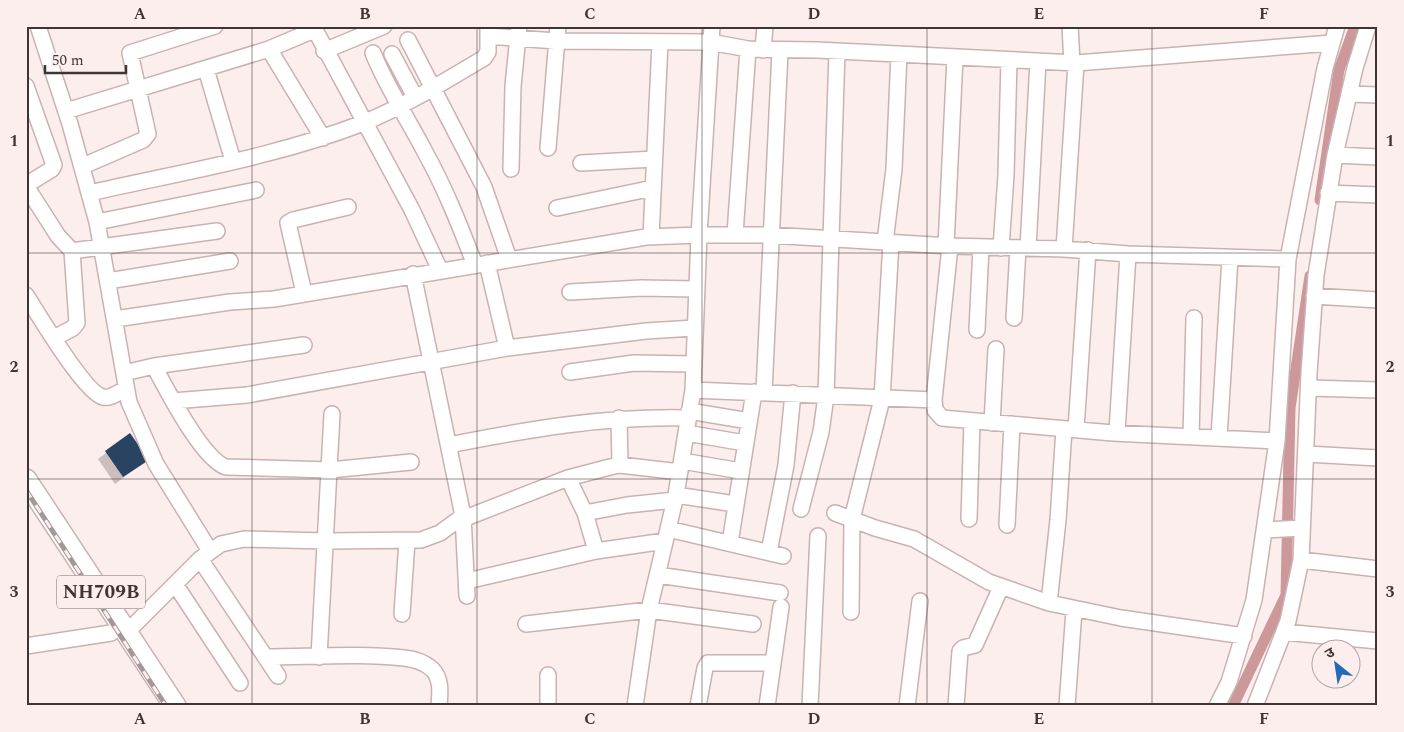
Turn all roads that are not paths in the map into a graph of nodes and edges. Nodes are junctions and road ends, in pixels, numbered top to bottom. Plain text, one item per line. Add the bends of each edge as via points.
1 (38, 26) edge
2 (215, 26) edge
3 (384, 26) edge
4 (712, 26) edge
5 (765, 26) edge
6 (1070, 26) edge
7 (1337, 26) edge
8 (1368, 26) edge
9 (314, 28) edge
10 (488, 31) edge
11 (518, 32) edge
12 (557, 34) edge
13 (408, 40) dead end
14 (660, 42) junction
15 (710, 42) junction
16 (1332, 43) junction
17 (269, 49) junction
18 (755, 49) junction
19 (324, 51) junction
20 (780, 51) junction
21 (837, 51) junction
22 (374, 53) dead end
23 (392, 54) dead end
24 (899, 54) junction
25 (955, 57) junction
26 (1009, 60) junction
27 (1038, 61) junction
28 (1074, 63) junction
29 (206, 69) junction
30 (26, 86) edge
31 (432, 87) junction
32 (138, 89) junction
33 (1350, 94) junction
34 (1378, 95) edge
35 (415, 97) junction
36 (399, 106) junction
37 (66, 111) junction
38 (365, 122) junction
39 (1328, 127) junction
40 (323, 138) junction
41 (548, 148) dead end
42 (1335, 154) junction
43 (1378, 157) edge
44 (654, 159) junction
45 (233, 161) junction
46 (581, 163) dead end
47 (83, 166) junction
48 (511, 169) dead end
49 (26, 186) edge
50 (653, 188) junction
51 (256, 190) dead end
52 (90, 193) junction
53 (1328, 193) junction
54 (1378, 195) edge
55 (348, 207) dead end
56 (557, 208) dead end
57 (97, 222) junction
58 (217, 231) dead end
59 (735, 234) junction
60 (699, 235) junction
61 (770, 235) junction
62 (651, 237) junction
63 (832, 239) junction
64 (888, 242) junction
65 (948, 246) junction
66 (981, 247) junction
67 (101, 248) junction
68 (1001, 248) junction
69 (1023, 248) junction
70 (1064, 249) junction
71 (1088, 250) junction
72 (72, 251) junction
73 (1128, 254) junction
74 (1230, 258) junction
75 (509, 259) junction
76 (1288, 259) junction
77 (230, 261) dead end
78 (481, 264) junction
79 (440, 270) junction
80 (413, 274) junction
81 (108, 281) junction
82 (696, 290) junction
83 (570, 292) dead end
84 (304, 293) junction
85 (26, 295) edge
86 (1314, 296) junction
87 (1378, 300) edge
88 (1014, 318) dead end
89 (1194, 318) dead end
90 (115, 319) junction
91 (694, 328) junction
92 (977, 330) dead end
93 (54, 338) junction
94 (304, 345) dead end
95 (507, 348) junction
96 (996, 349) dead end
97 (432, 360) junction
98 (693, 364) junction
99 (154, 366) junction
100 (570, 372) dead end
101 (124, 373) junction
102 (1309, 388) junction
103 (125, 389) junction
104 (693, 390) junction
105 (1378, 390) edge
106 (759, 392) junction
107 (793, 394) junction
108 (826, 396) junction
109 (882, 399) junction
110 (934, 400) junction
111 (173, 401) junction
112 (332, 414) dead end
113 (689, 414) junction
114 (619, 418) junction
115 (749, 421) junction
116 (972, 422) junction
117 (992, 422) junction
118 (1012, 424) junction
119 (1070, 429) junction
120 (1117, 432) junction
121 (686, 433) junction
122 (1191, 437) junction
123 (1219, 438) junction
124 (1277, 441) junction
125 (745, 443) junction
126 (449, 445) junction
127 (1307, 454) junction
128 (1378, 458) edge
129 (411, 462) dead end
130 (620, 465) junction
131 (681, 466) junction
132 (330, 470) junction
133 (741, 471) junction
134 (568, 478) junction
135 (26, 480) edge
136 (676, 498) junction
137 (26, 504) edge
138 (735, 504) junction
139 (801, 509) dead end
140 (585, 513) junction
141 (835, 513) dead end
142 (463, 516) junction
143 (969, 519) dead end
144 (852, 520) junction
145 (1007, 525) dead end
146 (1284, 529) junction
147 (666, 535) junction
148 (818, 536) dead end
149 (327, 541) junction
150 (407, 541) junction
151 (730, 543) junction
152 (596, 551) junction
153 (205, 555) junction
154 (1301, 560) junction
155 (1378, 569) edge
156 (658, 574) junction
157 (175, 584) junction
158 (1001, 587) junction
159 (920, 601) dead end
160 (1049, 603) junction
161 (650, 610) junction
162 (1074, 610) junction
163 (851, 612) dead end
164 (402, 614) dead end
165 (526, 624) dead end
166 (753, 624) dead end
167 (1284, 632) junction
168 (119, 633) junction
169 (1244, 636) junction
170 (1378, 641) edge
171 (26, 646) edge
172 (265, 657) junction
173 (319, 658) junction
174 (773, 663) junction
175 (548, 675) dead end
176 (278, 676) dead end
177 (240, 683) dead end
178 (159, 706) edge
179 (175, 706) edge
180 (439, 706) edge
181 (548, 706) edge
182 (636, 706) edge
183 (698, 706) edge
184 (767, 706) edge
185 (810, 706) edge
186 (907, 706) edge
187 (956, 706) edge
188 (1067, 706) edge
189 (1217, 706) edge
190 (1255, 706) edge

1 - 37 street
2 - 32 street via 130,53
3 - 19 street
4 - 15 street
5 - 18 street
6 - 28 street
7 - 16 street
8 - 33 street
9 - 17 street
9 - 19 street
10 - 11 street
10 - 31 street via 488,52 484,58
11 - 12 street
11 - 48 street
12 - 14 street
12 - 41 street
13 - 31 street
14 - 15 street
14 - 44 street
15 - 18 street
15 - 60 street
16 - 28 street
16 - 39 street via 1325,68
17 - 29 street
17 - 40 street
18 - 20 street
18 - 59 street
19 - 38 street
20 - 21 street
20 - 61 street
21 - 24 street
21 - 63 street
22 - 36 street via 383,78
23 - 35 street
24 - 25 street
24 - 64 street
25 - 26 street
25 - 65 street
26 - 27 street
26 - 68 street
27 - 28 street
27 - 69 street
28 - 70 street
29 - 32 street
29 - 45 street
30 - 49 street via 54,165
31 - 35 street
31 - 75 street via 484,187
32 - 37 street
32 - 47 street via 147,127 146,138
33 - 34 street
33 - 39 street
35 - 36 street
36 - 38 street
36 - 78 street
37 - 47 street
38 - 40 street
38 - 79 street
39 - 42 street
39 - 76 street
40 - 45 street
42 - 43 street
42 - 53 street
44 - 46 street
44 - 50 street
45 - 52 street
47 - 52 street
49 - 72 street via 58,236
50 - 56 street
50 - 62 street
51 - 57 street
52 - 57 street
53 - 54 street
53 - 86 street
55 - 84 street via 288,223
57 - 67 street
58 - 67 street
59 - 60 street
59 - 61 street
60 - 62 street
60 - 82 street
61 - 63 street
61 - 106 street
62 - 75 street
63 - 64 street
63 - 108 street
64 - 65 street
64 - 109 street
65 - 66 street
65 - 110 street
66 - 68 street
66 - 92 street
67 - 72 street
67 - 81 street
68 - 69 street
69 - 70 street
69 - 88 street
70 - 71 street
71 - 73 street
71 - 119 street
72 - 93 street via 77,323
73 - 74 street
73 - 120 street
74 - 76 street
74 - 123 street
75 - 78 street
76 - 124 street
77 - 81 street
78 - 79 street
78 - 95 street
79 - 80 street
80 - 84 street
80 - 97 street
81 - 90 street
82 - 83 street via 641,288
82 - 91 street
84 - 90 street
85 - 93 street
86 - 87 street
86 - 102 street
89 - 122 street
90 - 101 street
91 - 95 street
91 - 98 street
93 - 103 street via 94,391 104,398
94 - 99 street
95 - 97 street
96 - 117 street
97 - 111 street via 247,395
97 - 126 street
98 - 100 street via 634,363
98 - 104 street
99 - 101 street
99 - 111 street
101 - 103 street
102 - 105 street
102 - 127 street
103 - 153 street via 156,464
104 - 106 street
104 - 113 street
106 - 107 street
106 - 115 street
107 - 108 street
107 - 151 street via 776,554
108 - 109 street
108 - 139 street via 821,432
109 - 110 street
109 - 144 street
110 - 116 street via 935,410 942,418
111 - 132 street via 218,464 226,467
112 - 132 street
113 - 114 street
113 - 115 street
113 - 121 street
114 - 126 street via 535,428
114 - 130 street
115 - 125 street
116 - 117 street
116 - 143 street
117 - 118 street
118 - 119 street
118 - 145 street
119 - 120 street
119 - 160 street
120 - 122 street
121 - 125 street
121 - 131 street
122 - 123 street
123 - 124 street
124 - 146 street
125 - 133 street
126 - 142 street
127 - 128 street
127 - 146 street
129 - 132 street
130 - 131 street
130 - 134 street
131 - 133 street
131 - 136 street
132 - 149 street
133 - 138 street
134 - 140 street
134 - 142 street via 468,517
135 - 168 highway, NH709B
136 - 138 street
136 - 140 street
136 - 147 street
137 - 168 highway, NH709B
138 - 151 street
140 - 152 street
141 - 144 street
142 - 150 street via 432,537
142 - 152 street via 467,589
144 - 158 street via 914,540
144 - 163 street
146 - 154 street
146 - 169 street via 1254,600
147 - 151 street
147 - 152 street
147 - 156 street
148 - 185 street
149 - 150 street
149 - 153 street via 244,539 221,544
149 - 173 street
150 - 164 street
153 - 157 street
153 - 172 street
154 - 155 street
154 - 167 street
156 - 161 street
156 - 174 street via 780,600
157 - 168 street
157 - 177 street
158 - 160 street
158 - 187 street via 976,646 960,651
159 - 186 street
160 - 162 street
161 - 165 street
161 - 166 street
161 - 182 street
162 - 169 street
162 - 188 street
167 - 170 street
167 - 190 street
168 - 171 street
168 - 178 highway, NH709B
168 - 179 highway, NH709B
169 - 189 street via 1229,682
172 - 173 street
172 - 176 street
173 - 180 street via 417,661 433,670 437,677
174 - 183 street via 708,663
174 - 184 street
175 - 181 street

